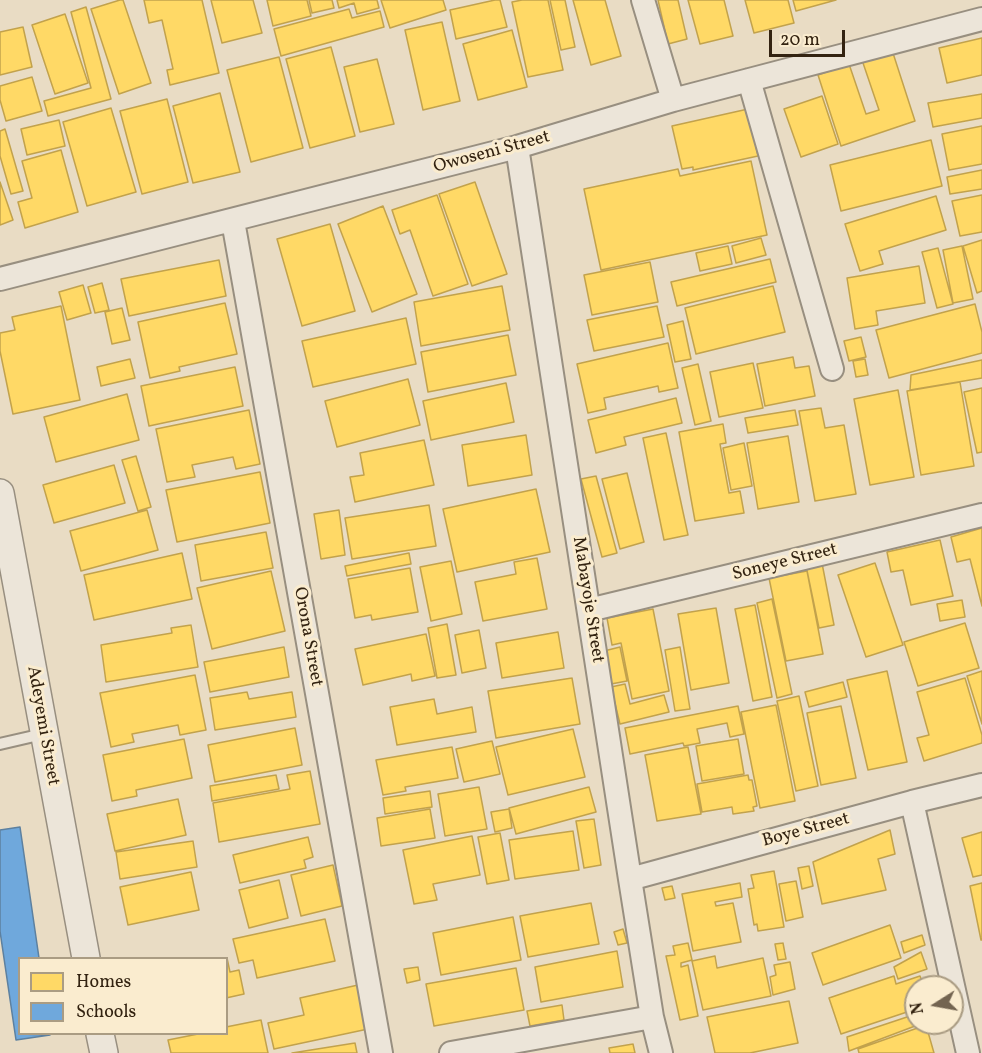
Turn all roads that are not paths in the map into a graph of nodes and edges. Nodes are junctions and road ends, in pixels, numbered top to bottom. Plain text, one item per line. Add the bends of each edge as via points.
1 (643, 0) edge
2 (982, 19) edge
3 (748, 80) junction
4 (673, 100) junction
5 (517, 147) junction
6 (233, 220) junction
7 (0, 279) edge
8 (832, 369) dead end
9 (0, 493) edge
10 (982, 515) edge
11 (589, 610) junction
12 (43, 734) junction
13 (0, 744) edge
14 (982, 785) edge
15 (912, 802) junction
16 (630, 879) junction
17 (86, 957) edge
18 (652, 1017) junction
19 (100, 1035) edge
20 (104, 1053) edge
21 (381, 1053) edge
22 (451, 1053) edge
23 (661, 1053) edge
24 (968, 1053) edge

1 - 4 street
2 - 3 street, Owoseni Street
3 - 4 street, Owoseni Street
3 - 8 street
4 - 5 street, Owoseni Street
5 - 6 street, Owoseni Street
5 - 11 street, Mabayoje Street
6 - 7 street, Owoseni Street
6 - 21 street, Orona Street
9 - 12 street, Adeyemi Street
10 - 11 street, Soneye Street
11 - 16 street, Mabayoje Street
12 - 13 lane
12 - 17 street, Adeyemi Street
14 - 15 street, Boye Street
15 - 16 street, Boye Street
15 - 24 street
16 - 18 street, Mabayoje Street
18 - 22 street
18 - 23 street, Mabayoje Street
19 - 20 street

